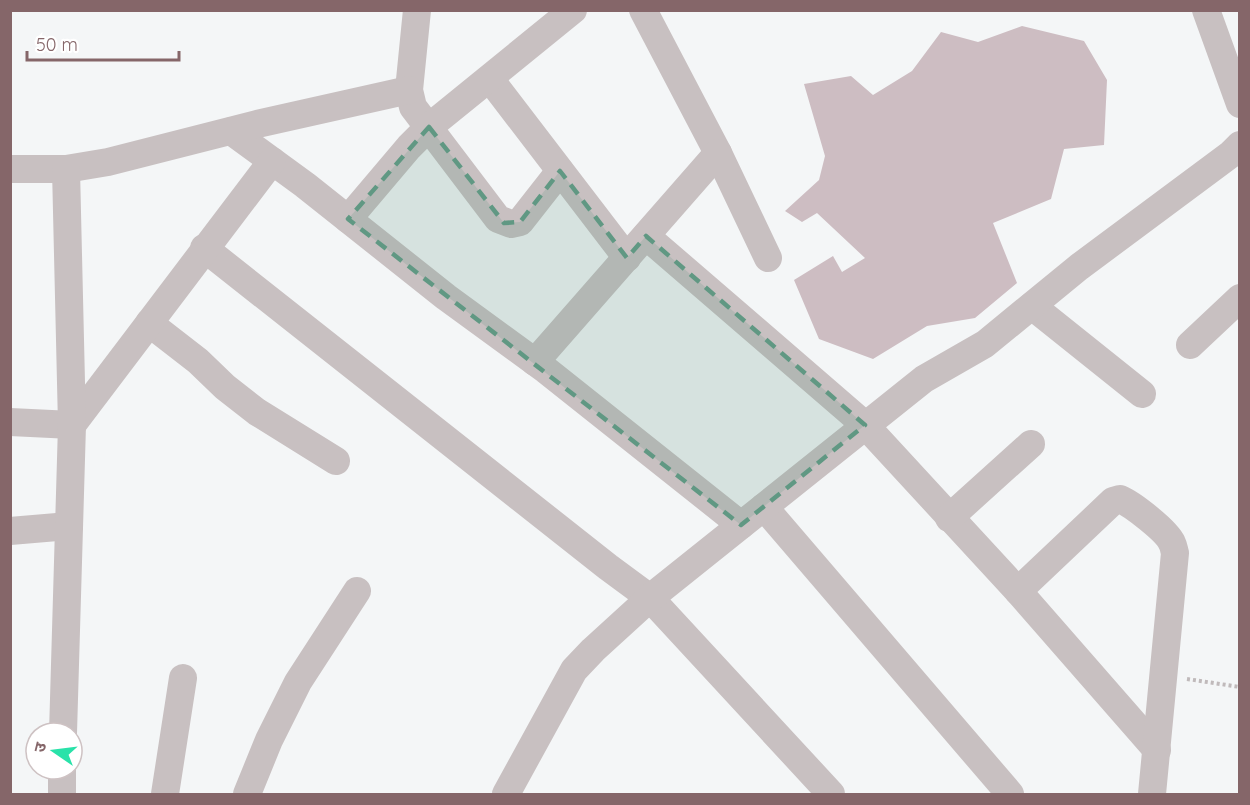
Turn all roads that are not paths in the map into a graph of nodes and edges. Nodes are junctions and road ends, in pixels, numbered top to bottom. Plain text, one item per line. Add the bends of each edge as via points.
1 (417, 10) edge
2 (573, 10) edge
3 (643, 10) edge
4 (1206, 10) edge
5 (490, 79) junction
6 (409, 90) junction
7 (1239, 104) edge
8 (429, 127) junction
9 (231, 131) junction
10 (1239, 145) edge
11 (718, 153) junction
12 (272, 161) junction
13 (10, 169) edge
14 (66, 169) junction
15 (560, 171) junction
16 (348, 219) junction
17 (645, 236) junction
18 (204, 248) junction
19 (627, 258) junction
20 (768, 258) dead end
21 (1239, 298) edge
22 (1032, 306) junction
23 (149, 323) junction
24 (1190, 345) dead end
25 (535, 362) junction
26 (1142, 394) dead end
27 (10, 422) edge
28 (72, 424) junction
29 (866, 425) junction
30 (1031, 444) dead end
31 (336, 461) dead end
32 (764, 507) junction
33 (949, 518) junction
34 (741, 525) junction
35 (69, 526) junction
36 (10, 531) edge
37 (357, 591) dead end
38 (1018, 591) junction
39 (651, 598) junction
40 (183, 678) dead end
41 (63, 721) edge
42 (1156, 750) junction
43 (165, 795) edge
44 (247, 795) edge
45 (506, 795) edge
46 (831, 795) edge
47 (1010, 795) edge
48 (1152, 795) edge

1 - 6 street
2 - 5 street
3 - 11 street
4 - 7 street
5 - 8 street
5 - 15 street
6 - 8 street via 413,107
6 - 9 street
8 - 15 street via 504,223 520,222
8 - 16 street
9 - 12 street
9 - 14 street
10 - 22 street
11 - 17 street
11 - 20 street
12 - 16 street
12 - 18 street
13 - 14 street
14 - 28 street
15 - 19 street
16 - 25 street
17 - 19 street
17 - 29 street
18 - 23 street
18 - 39 street
19 - 25 street
21 - 24 street
22 - 26 street
22 - 29 street via 985,344 924,379
23 - 28 street
23 - 31 street via 257,412
25 - 34 street
27 - 28 street
28 - 35 street
29 - 32 street
29 - 33 street
30 - 33 street
32 - 34 street
32 - 47 street
33 - 38 street
34 - 39 street
35 - 36 street
35 - 41 street
37 - 44 street via 298,682
38 - 42 street
38 - 42 street via 1113,501 1125,501 1167,536 1174,553
39 - 45 street via 574,670
39 - 46 street
40 - 43 street
42 - 48 street

